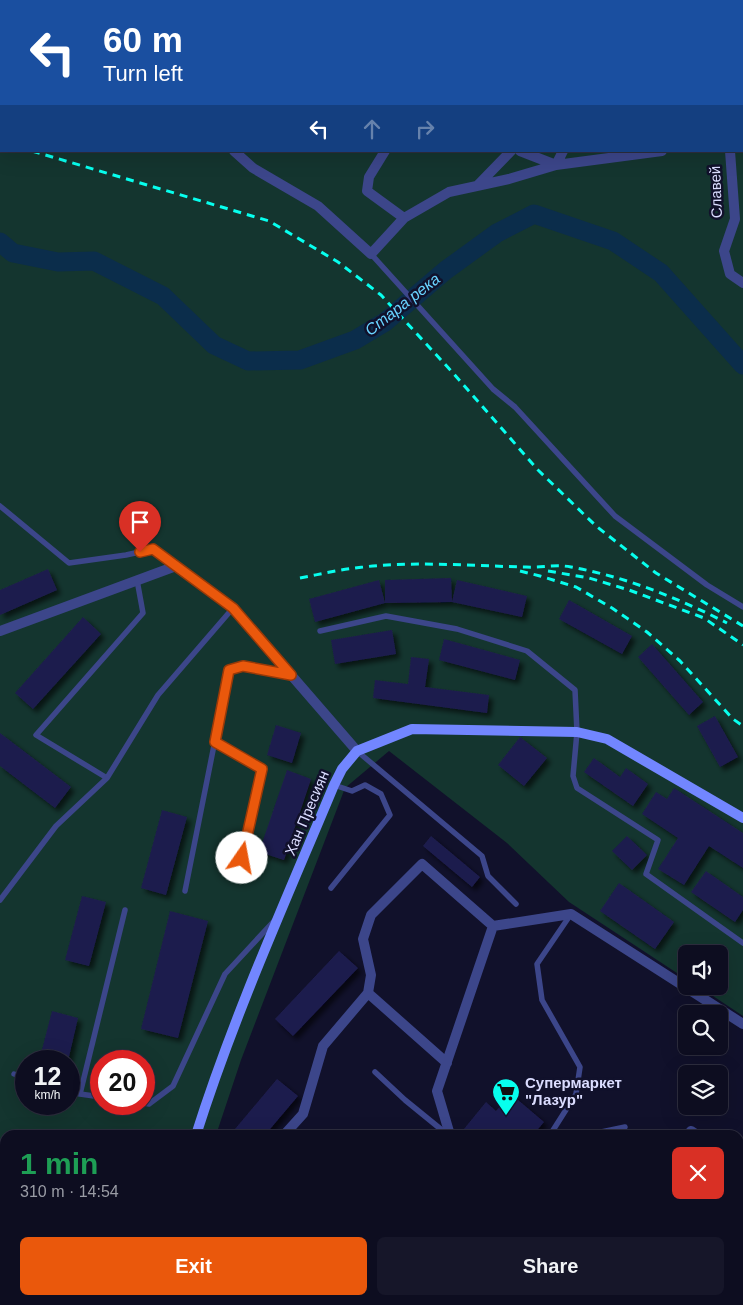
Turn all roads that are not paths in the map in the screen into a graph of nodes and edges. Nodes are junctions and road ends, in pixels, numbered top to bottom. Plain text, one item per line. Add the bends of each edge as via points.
1 (235, 152) edge
2 (384, 152) edge
3 (511, 152) edge
4 (523, 152) edge
5 (562, 152) edge
6 (654, 152) edge
7 (730, 152) edge
8 (556, 165) junction
9 (476, 186) junction
10 (404, 218) junction
11 (739, 219) edge
12 (371, 254) junction
13 (743, 283) edge
14 (0, 506) edge
15 (176, 566) junction
16 (137, 580) junction
17 (743, 606) edge
18 (233, 608) junction
19 (0, 631) edge
20 (320, 631) dead end
21 (291, 675) junction
22 (577, 732) junction
23 (215, 742) junction
24 (357, 751) junction
25 (107, 778) junction
26 (334, 785) junction
27 (743, 818) edge
28 (242, 858) dead end
29 (331, 888) dead end
30 (185, 891) dead end
31 (0, 900) edge
32 (516, 904) dead end
33 (125, 910) dead end
34 (572, 914) junction
35 (280, 915) junction
36 (493, 926) junction
37 (743, 943) edge
38 (368, 993) junction
39 (743, 1024) edge
40 (447, 1063) junction
41 (375, 1072) dead end
42 (80, 1094) joint
43 (90, 1095) edge
44 (155, 1100) edge
45 (625, 1127) dead end
46 (198, 1130) edge
47 (289, 1130) edge
48 (443, 1130) edge
49 (448, 1130) edge
50 (553, 1130) edge
51 (611, 1130) edge

1 - 12 street via 254,168 318,206
2 - 10 street via 369,177 367,191
3 - 9 street
4 - 8 street
5 - 8 street
6 - 8 street
7 - 11 street, Славей
8 - 9 street
9 - 10 street via 449,192
10 - 12 street
11 - 13 street, Славей via 724,250 730,274
12 - 17 lane via 493,389 515,407 615,516 707,585
14 - 15 lane via 69,563 153,549
15 - 16 street
15 - 18 street
16 - 19 street
16 - 25 lane via 144,613 36,735
18 - 21 street
18 - 25 lane via 158,695
20 - 22 lane via 386,616 457,629 527,651 574,690
21 - 23 lane via 243,666 229,670
21 - 24 street
22 - 24 street, Хан Пресиян via 412,729
22 - 27 street, Хан Пресиян via 608,739
22 - 37 lane via 573,776 577,788 658,840 646,874
23 - 28 lane via 262,769
23 - 30 lane
24 - 26 street, Хан Пресиян
24 - 32 lane via 482,856 488,876
25 - 31 lane via 56,826
26 - 29 lane via 352,791 365,786 381,794 390,816
26 - 35 street, Хан Пресиян
33 - 42 lane
34 - 36 street
34 - 39 street
34 - 50 lane via 537,964 542,1000 580,1067 576,1094
35 - 44 lane via 225,974 173,1086
35 - 46 street, Хан Пресиян via 214,1080
36 - 38 street via 422,864 371,916 363,939 371,975
36 - 40 street
38 - 40 street
38 - 47 street via 322,1046 303,1114
40 - 49 street via 437,1091
41 - 48 lane
42 - 43 lane
45 - 51 lane

